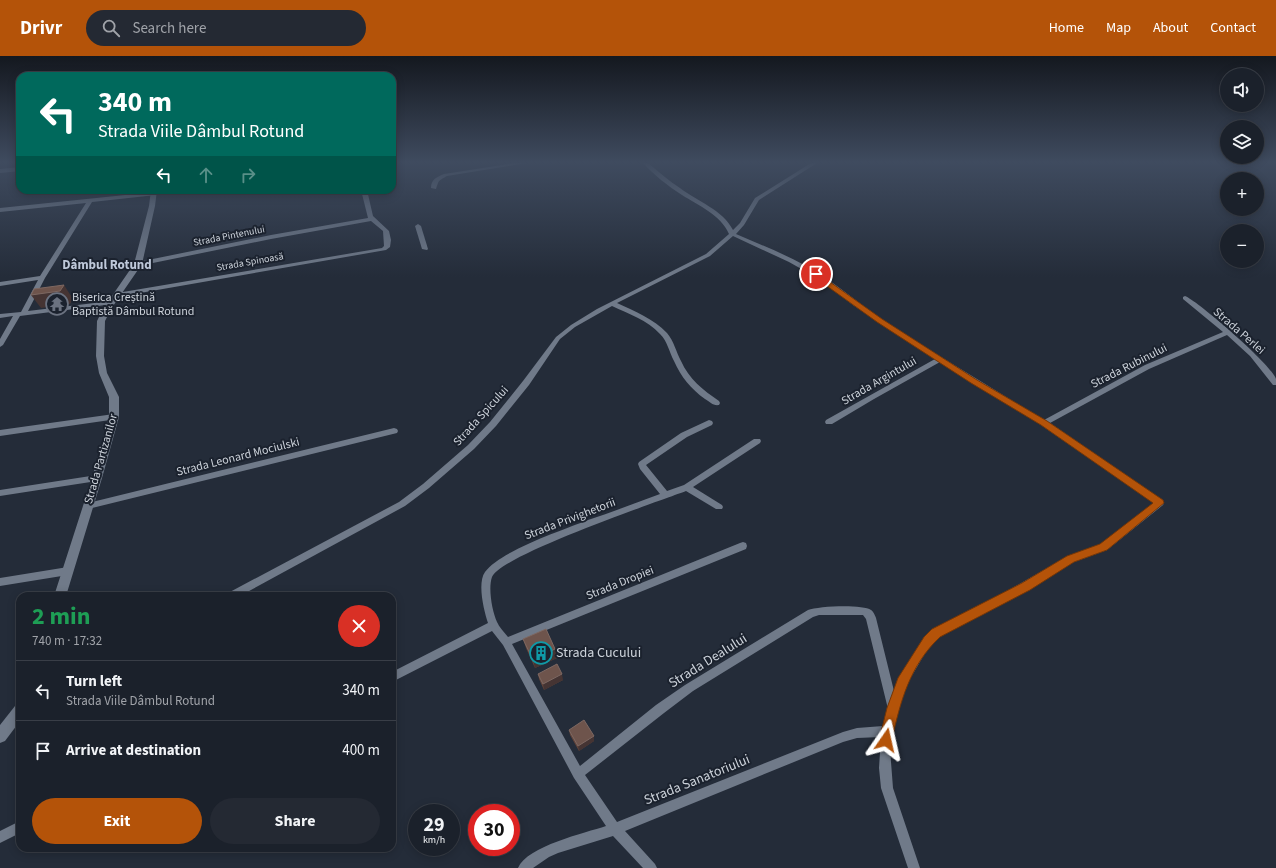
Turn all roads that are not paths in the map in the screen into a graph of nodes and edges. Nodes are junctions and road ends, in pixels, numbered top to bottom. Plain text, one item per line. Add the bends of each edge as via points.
1 (82, 201) edge
2 (89, 201) edge
3 (152, 201) edge
4 (366, 201) edge
5 (693, 201) edge
6 (756, 201) edge
7 (0, 210) edge
8 (371, 219) junction
9 (418, 226) dead end
10 (732, 234) junction
11 (425, 249) dead end
12 (138, 264) junction
13 (42, 278) junction
14 (0, 284) edge
15 (117, 295) junction
16 (1185, 298) dead end
17 (111, 303) junction
18 (613, 304) junction
19 (21, 314) junction
20 (0, 316) edge
21 (1226, 333) junction
22 (0, 345) edge
23 (940, 359) junction
24 (1276, 383) edge
25 (716, 403) dead end
26 (114, 418) junction
27 (829, 422) dead end
28 (709, 423) dead end
29 (1044, 423) junction
30 (394, 431) dead end
31 (0, 433) edge
32 (757, 441) dead end
33 (97, 478) junction
34 (687, 487) junction
35 (0, 493) edge
36 (666, 495) junction
37 (88, 506) junction
38 (719, 507) dead end
39 (743, 546) dead end
40 (68, 571) junction
41 (0, 582) edge
42 (61, 592) edge
43 (238, 592) edge
44 (493, 625) junction
45 (506, 642) junction
46 (396, 675) edge
47 (893, 708) junction
48 (16, 715) edge
49 (16, 716) edge
50 (0, 722) edge
51 (886, 731) junction
52 (0, 736) edge
53 (578, 774) junction
54 (16, 829) edge
55 (615, 829) junction
56 (0, 837) edge
57 (524, 868) edge
58 (651, 868) edge
59 (914, 868) edge

1 - 7 street
2 - 13 street
3 - 12 street, Strada Partizanilor
4 - 8 street
5 - 10 street via 728,226
6 - 10 street, Strada Spicului via 745,220
8 - 12 street, Strada Pintenului
8 - 15 street, Strada Spinoasă via 387,230 386,248
9 - 11 street
10 - 18 street, Strada Spicului via 708,255
10 - 23 street via 823,278 855,304
12 - 15 street, Strada Partizanilor
13 - 14 street
13 - 19 street
15 - 17 street, Strada Partizanilor
16 - 21 street, Strada Perlei
17 - 19 street
17 - 26 street, Strada Partizanilor via 102,321 100,356 103,373 114,397
18 - 25 street via 662,332 692,387
18 - 43 street, Strada Spicului via 573,326 558,338 493,424 426,486 396,508
19 - 20 street
19 - 22 street
21 - 24 street, Strada Perlei via 1252,354
21 - 29 street, Strada Rubinului via 1147,367
23 - 27 street, Strada Argintului
23 - 29 street
26 - 31 street
26 - 33 street, Strada Partizanilor
28 - 36 street via 684,435 642,464
29 - 47 street via 1160,503 1104,547 1070,559 1026,586 936,633 928,640 902,682
30 - 37 street, Strada Leonard Mociulski
32 - 34 street, Strada Privighetorii
33 - 35 street
33 - 37 street, Strada Partizanilor
34 - 36 street, Strada Privighetorii
34 - 38 street
36 - 44 street, Strada Privighetorii via 526,549 497,565 488,575 486,583 488,608
37 - 40 street, Strada Partizanilor
39 - 45 street, Strada Dropiei
40 - 41 street
40 - 42 street, Strada Partizanilor
44 - 45 street
44 - 46 street
45 - 53 street
47 - 51 street
47 - 53 street, Strada Dealului via 868,613 819,611 811,613 689,688
48 - 50 street
49 - 52 street
51 - 55 street, Strada Sanatoriului via 857,733 844,737
51 - 59 street via 884,768 887,788
53 - 55 street
54 - 56 street
55 - 57 street, Strada Sanatoriului via 543,853
55 - 58 street

